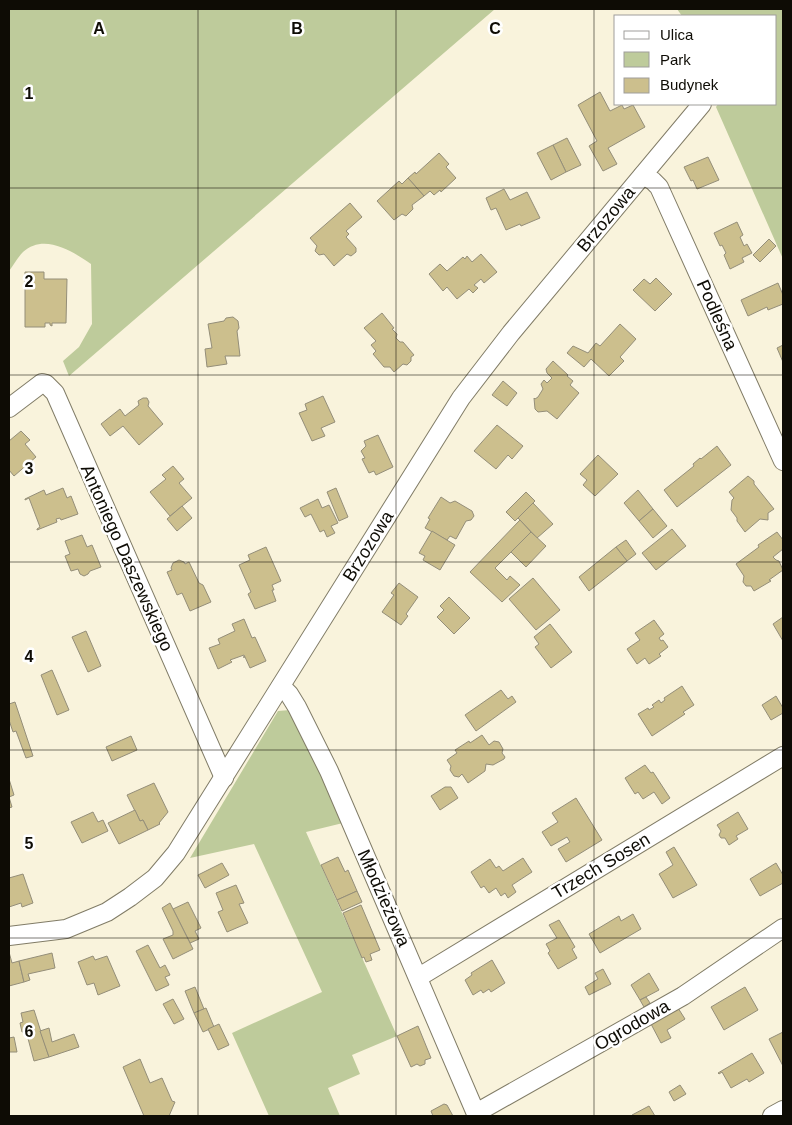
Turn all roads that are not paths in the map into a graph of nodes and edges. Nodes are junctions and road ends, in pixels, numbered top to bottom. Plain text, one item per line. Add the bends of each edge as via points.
1 (701, 105) edge
2 (643, 175) junction
3 (9, 408) edge
4 (783, 462) edge
5 (280, 686) junction
6 (783, 756) edge
7 (224, 778) junction
8 (783, 928) edge
9 (9, 936) edge
10 (419, 977) junction
11 (783, 1110) edge
12 (476, 1115) edge
13 (772, 1116) edge

1 - 2 street, Brzozowa
2 - 4 street, Podleśna via 659,187
2 - 5 street, Brzozowa via 461,398
3 - 7 street, Antoniego Daszewskiego via 42,383 55,394
5 - 7 street, Brzozowa
5 - 10 street, Młodzieżowa via 297,707 329,771
6 - 10 street, Trzech Sosen
7 - 9 street, Brzozowa via 176,853 155,878 130,897 107,912 66,929
8 - 12 street, Ogrodowa via 683,996
10 - 12 street, Młodzieżowa
11 - 13 street

